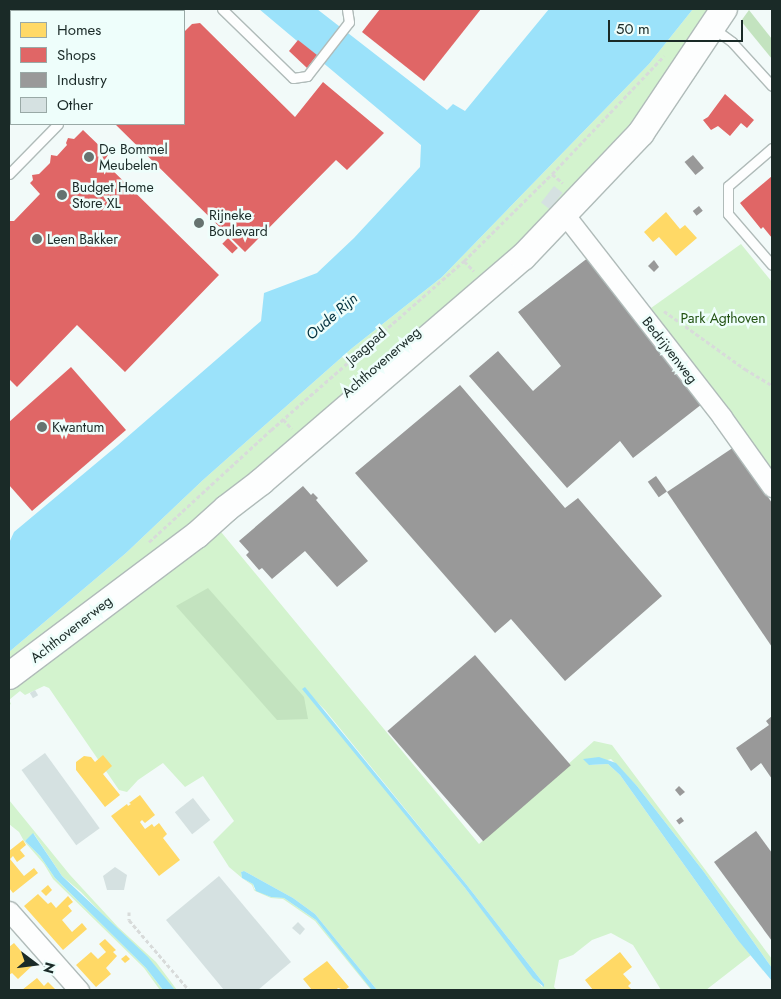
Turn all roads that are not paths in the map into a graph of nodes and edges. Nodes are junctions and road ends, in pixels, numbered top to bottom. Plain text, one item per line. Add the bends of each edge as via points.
1 (222, 9) edge
2 (347, 9) edge
3 (718, 18) edge
4 (772, 86) edge
5 (57, 125) edge
6 (772, 148) edge
7 (9, 174) edge
8 (556, 223) junction
9 (772, 265) edge
10 (772, 487) edge
11 (227, 508) junction
12 (9, 676) edge
13 (9, 911) edge
14 (79, 990) edge

1 - 2 lane via 293,78 307,76 349,22
3 - 4 lane, Achthovenerweg via 732,42
3 - 8 street, Achthovenerweg via 641,133
5 - 7 lane
6 - 9 lane via 728,186 728,214
8 - 10 street, Bedrijvenweg via 646,319
8 - 11 street, Achthovenerweg via 523,258 262,482
8 - 11 street, Achthovenerweg via 472,269 249,476
11 - 12 street, Achthovenerweg via 197,535
13 - 14 street

